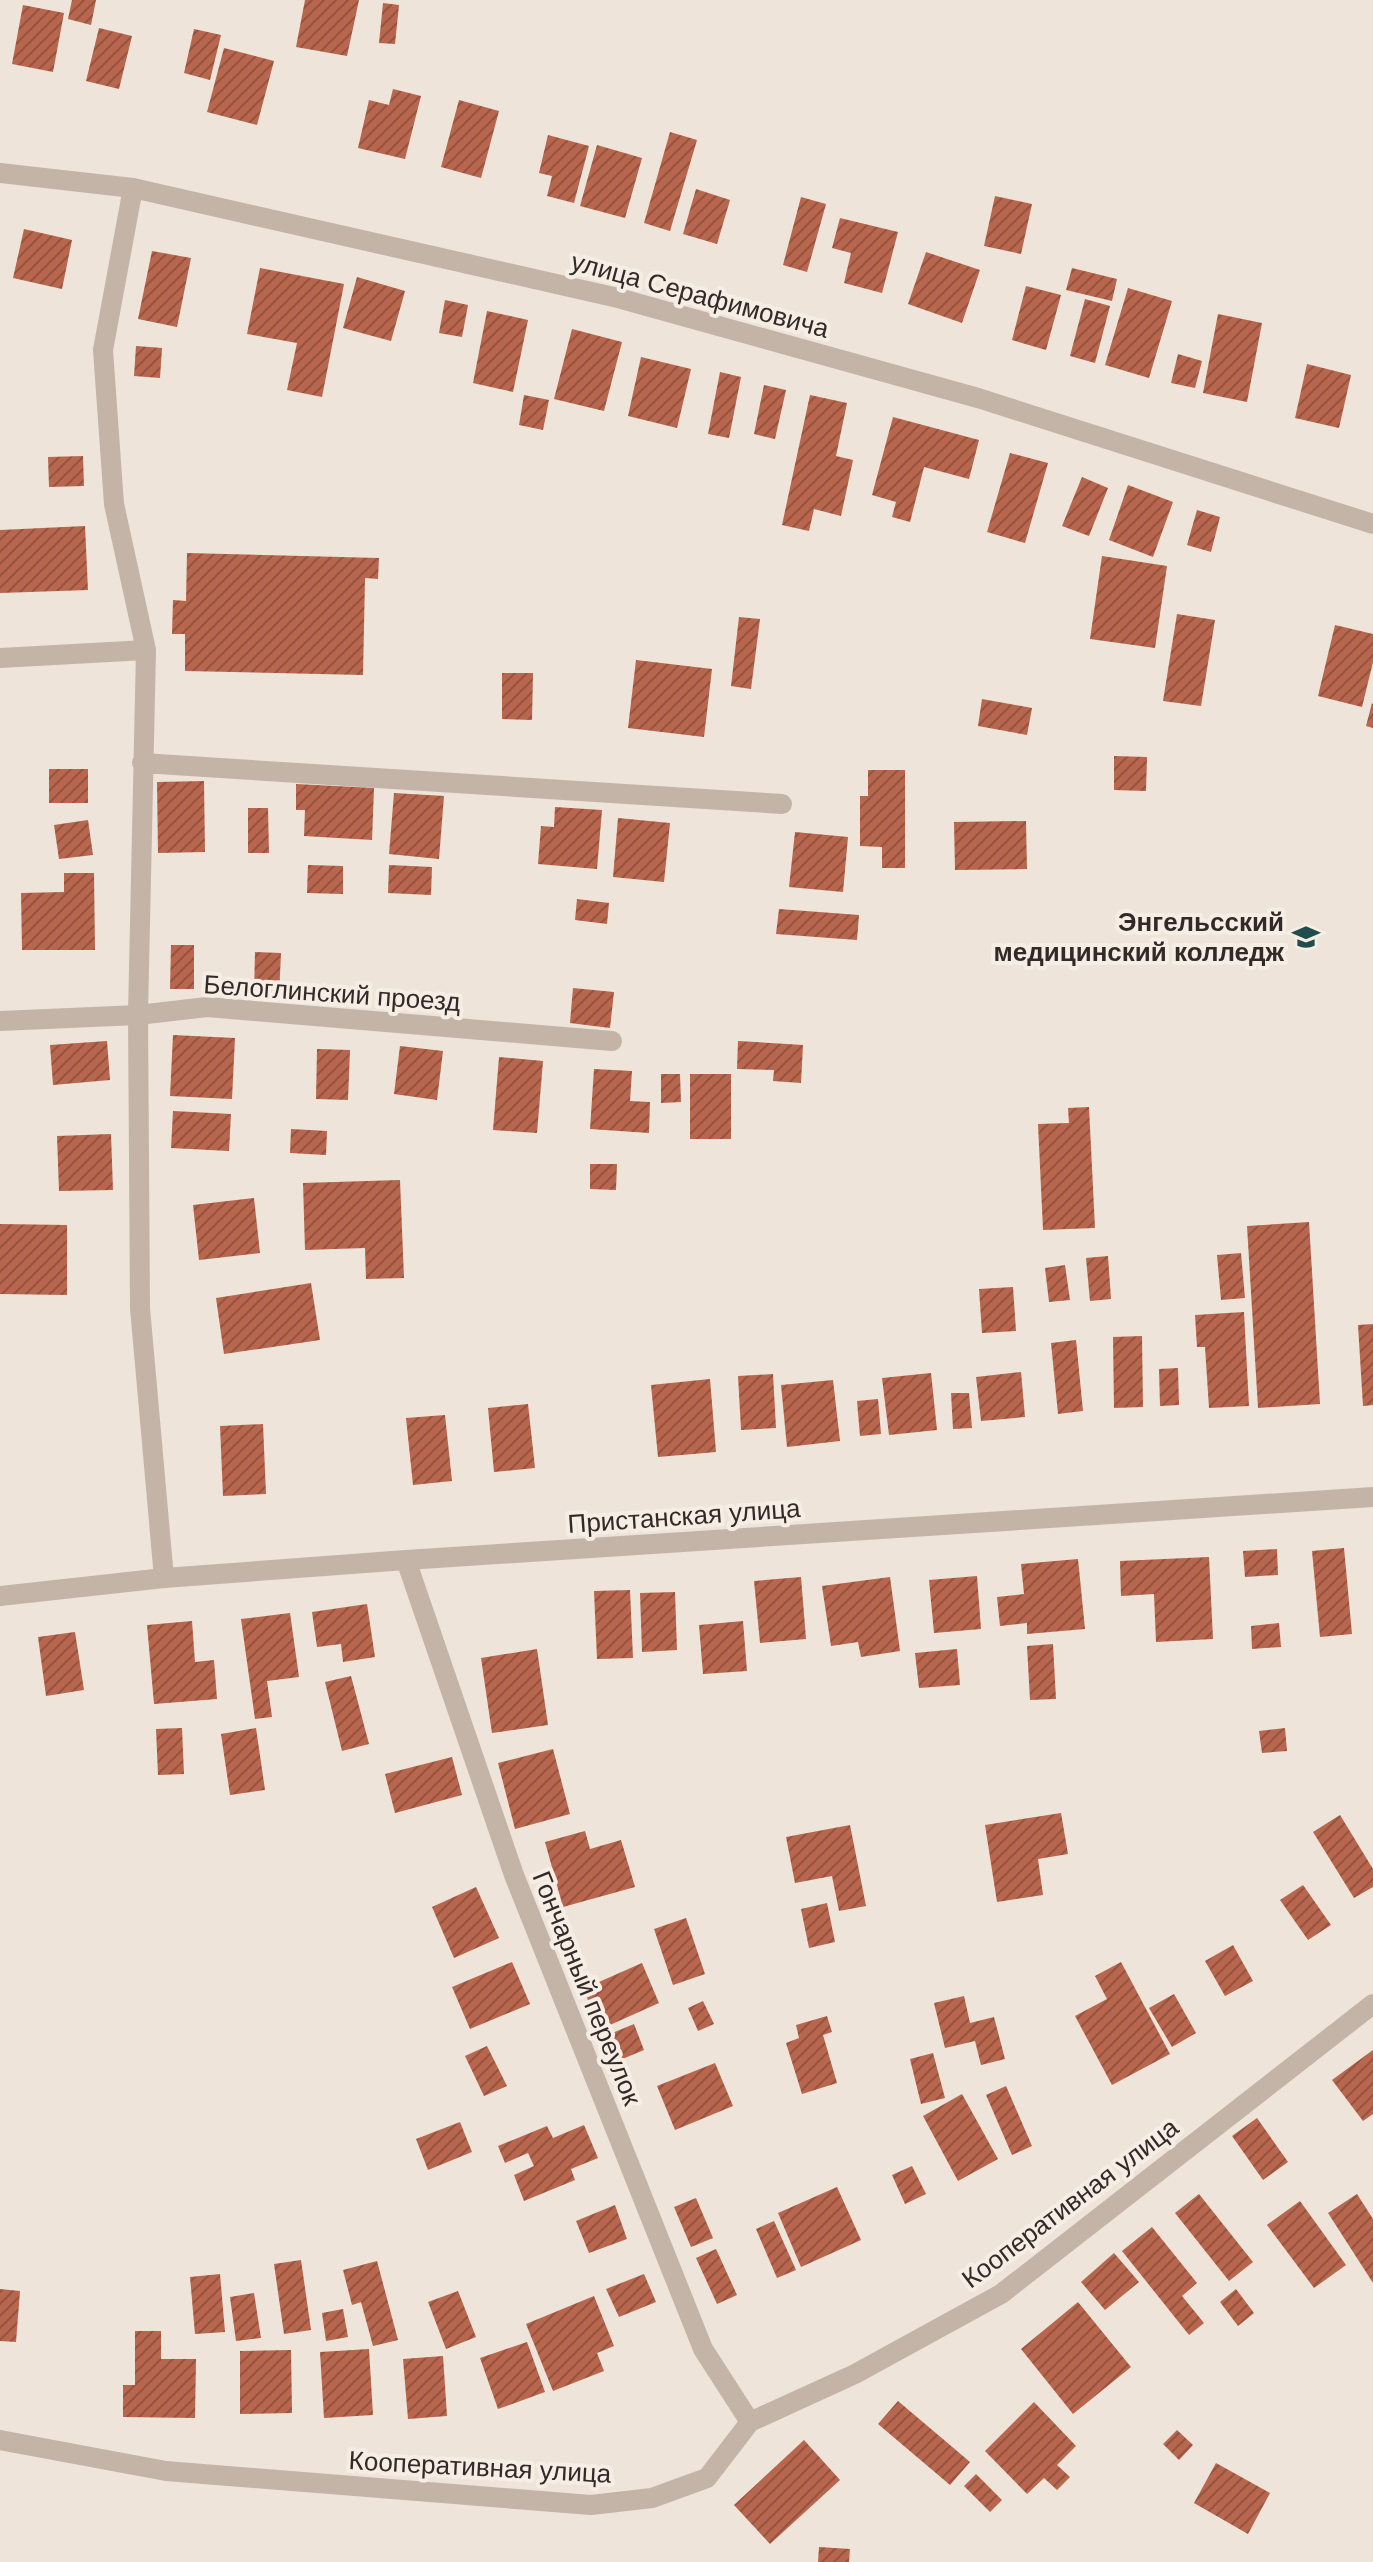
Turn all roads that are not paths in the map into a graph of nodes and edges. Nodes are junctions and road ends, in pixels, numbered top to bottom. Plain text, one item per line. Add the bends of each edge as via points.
1 (0, 173) edge
2 (133, 188) junction
3 (1373, 524) edge
4 (146, 650) junction
5 (0, 658) edge
6 (142, 763) junction
7 (782, 804) dead end
8 (138, 1015) junction
9 (0, 1021) edge
10 (612, 1041) dead end
11 (1373, 1497) edge
12 (406, 1560) junction
13 (164, 1578) junction
14 (0, 1596) edge
15 (1373, 2004) edge
16 (750, 2422) junction
17 (0, 2440) edge

1 - 2 street, улица Серафимовича
2 - 3 street, улица Серафимовича via 618,298 978,398
2 - 4 street via 103,350 114,504
4 - 5 street
4 - 6 street
6 - 7 street
6 - 8 street
8 - 9 street, Белоглинский проезд
8 - 10 street, Белоглинский проезд via 207,1007
8 - 13 street via 140,1308
11 - 12 street, Пристанская улица
12 - 13 street, Пристанская улица
12 - 16 street, Гончарный переулок via 514,1875 703,2349
13 - 14 street, Пристанская улица
15 - 16 street, Кооперативная улица via 1001,2294 855,2374
16 - 17 street, Кооперативная улица via 707,2478 652,2498 591,2505 166,2471

